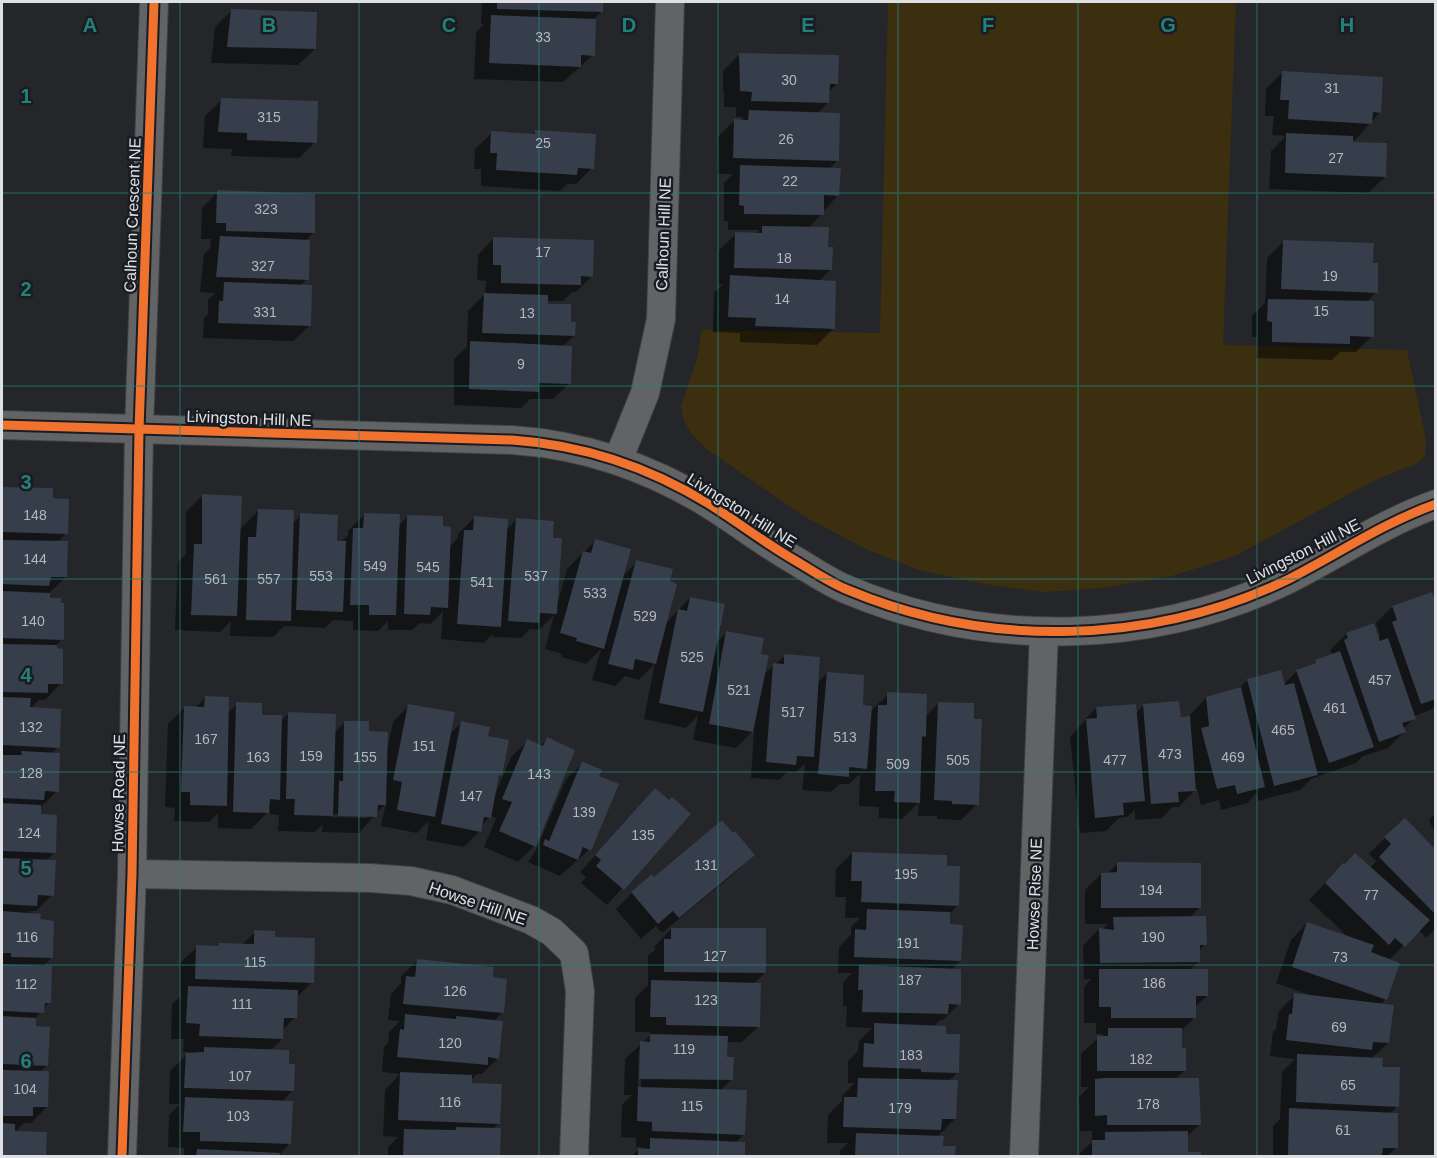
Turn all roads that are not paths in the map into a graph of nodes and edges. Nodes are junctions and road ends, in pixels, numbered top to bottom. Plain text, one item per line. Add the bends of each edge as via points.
1 (154, 2) edge
2 (670, 2) edge
3 (2, 425) edge
4 (139, 430) junction
5 (618, 460) junction
6 (1436, 504) edge
7 (1044, 632) junction
8 (132, 874) junction
9 (122, 1156) edge
10 (574, 1156) edge
11 (1024, 1156) edge

1 - 4 street, Calhoun Crescent NE
2 - 5 street, Calhoun Hill NE via 661,319 645,393
3 - 4 street, Livingston Hill NE
4 - 5 street, Livingston Hill NE via 512,440 573,448
4 - 8 street, Howse Road NE
5 - 7 street, Livingston Hill NE via 640,467 708,503 779,551 847,590 929,616
6 - 7 street, Livingston Hill NE via 1400,518 1289,579 1249,596 1151,624
7 - 11 street, Howse Rise NE
8 - 9 street, Howse Road NE
8 - 10 street, Howse Hill NE via 411,881 452,890 552,932 574,953 580,991

